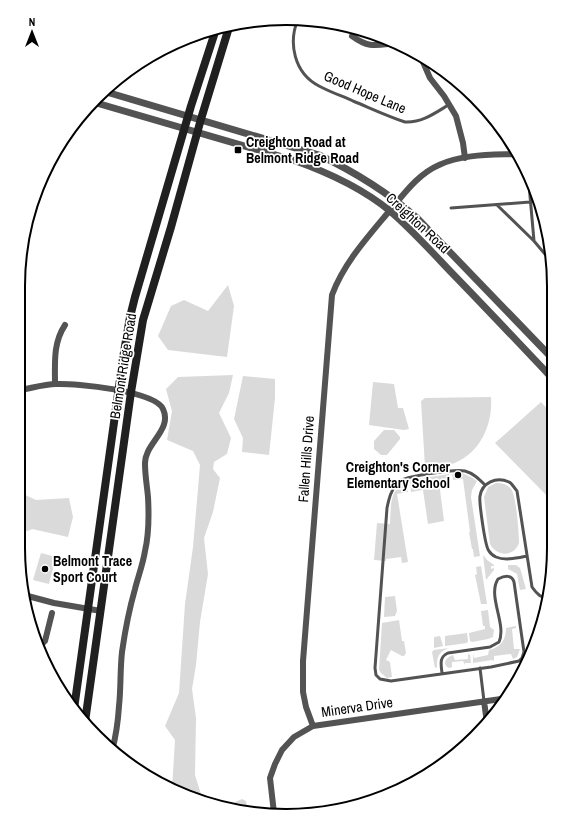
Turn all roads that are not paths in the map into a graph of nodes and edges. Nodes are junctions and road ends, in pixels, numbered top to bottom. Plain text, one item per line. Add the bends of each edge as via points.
1 (295, 26) edge
2 (228, 32) edge
3 (214, 35) edge
4 (352, 36) dead end
5 (385, 44) edge
6 (424, 65) edge
7 (110, 93) edge
8 (99, 104) edge
9 (450, 104) junction
10 (188, 115) junction
11 (201, 119) junction
12 (184, 128) junction
13 (198, 133) junction
14 (511, 154) edge
15 (465, 158) junction
16 (529, 192) edge
17 (398, 201) junction
18 (530, 202) junction
19 (497, 204) junction
20 (451, 208) dead end
21 (390, 211) junction
22 (534, 241) junction
23 (545, 254) edge
24 (65, 325) dead end
25 (547, 353) edge
26 (547, 373) edge
27 (55, 384) junction
28 (25, 389) edge
29 (118, 390) junction
30 (131, 392) junction
31 (486, 485) junction
32 (527, 556) junction
33 (30, 596) edge
34 (542, 597) edge
35 (87, 608) junction
36 (101, 611) junction
37 (52, 614) dead end
38 (43, 643) edge
39 (480, 668) junction
40 (442, 673) junction
41 (499, 699) edge
42 (75, 701) edge
43 (484, 701) junction
44 (86, 715) edge
45 (486, 715) edge
46 (313, 726) junction
47 (114, 744) edge
48 (273, 808) edge

1 - 9 lane, Good Hope Lane via 293,38 295,58 303,72 318,86 405,122 421,120
2 - 11 main road, Belmont Ridge Road
3 - 10 main road, Belmont Ridge Road
4 - 5 street via 370,46
6 - 9 street via 430,78
7 - 10 street, Creighton Road
8 - 12 street, Creighton Road
9 - 15 street via 460,129
10 - 11 street, Creighton Road
10 - 12 main road, Belmont Ridge Road
11 - 13 main road, Belmont Ridge Road
11 - 17 street, Creighton Road via 319,155 369,181
12 - 13 street, Creighton Road
12 - 29 main road, Belmont Ridge Road via 130,317
13 - 21 street, Creighton Road via 317,169 358,190
13 - 30 main road, Belmont Ridge Road via 143,320
14 - 15 street, Fallen Hills Drive
15 - 17 street, Fallen Hills Drive via 438,165 427,172
16 - 18 lane
17 - 21 street, Fallen Hills Drive
17 - 25 street, Creighton Road
18 - 19 lane
18 - 22 lane
19 - 20 lane
19 - 22 lane
21 - 26 street, Creighton Road
21 - 46 street, Fallen Hills Drive via 342,272 332,295 330,308 303,661 303,692
22 - 23 lane
24 - 27 street via 59,334 55,354
27 - 28 street
27 - 29 street
29 - 30 street
29 - 35 main road, Belmont Ridge Road
30 - 36 main road, Belmont Ridge Road
30 - 47 street via 157,402 163,408 165,423 145,462 148,527 145,552 126,629
31 - 32 lane via 500,479 510,482 517,491
31 - 32 lane via 480,497 488,551 497,558
31 - 40 lane via 471,473 458,470 408,477 399,482 390,493 376,676 384,681 391,681
32 - 34 lane via 532,587
33 - 35 street
35 - 36 street
35 - 42 main road, Belmont Ridge Road
36 - 44 main road, Belmont Ridge Road
37 - 38 street
39 - 40 lane
39 - 40 lane via 519,661 524,652 514,582 510,576 498,579 495,587 501,634 499,642 490,647 444,655 440,661
39 - 43 lane
41 - 43 street, Minerva Drive
43 - 45 street
43 - 46 street, Minerva Drive
46 - 48 street, Minerva Drive via 294,737 274,764 270,778

